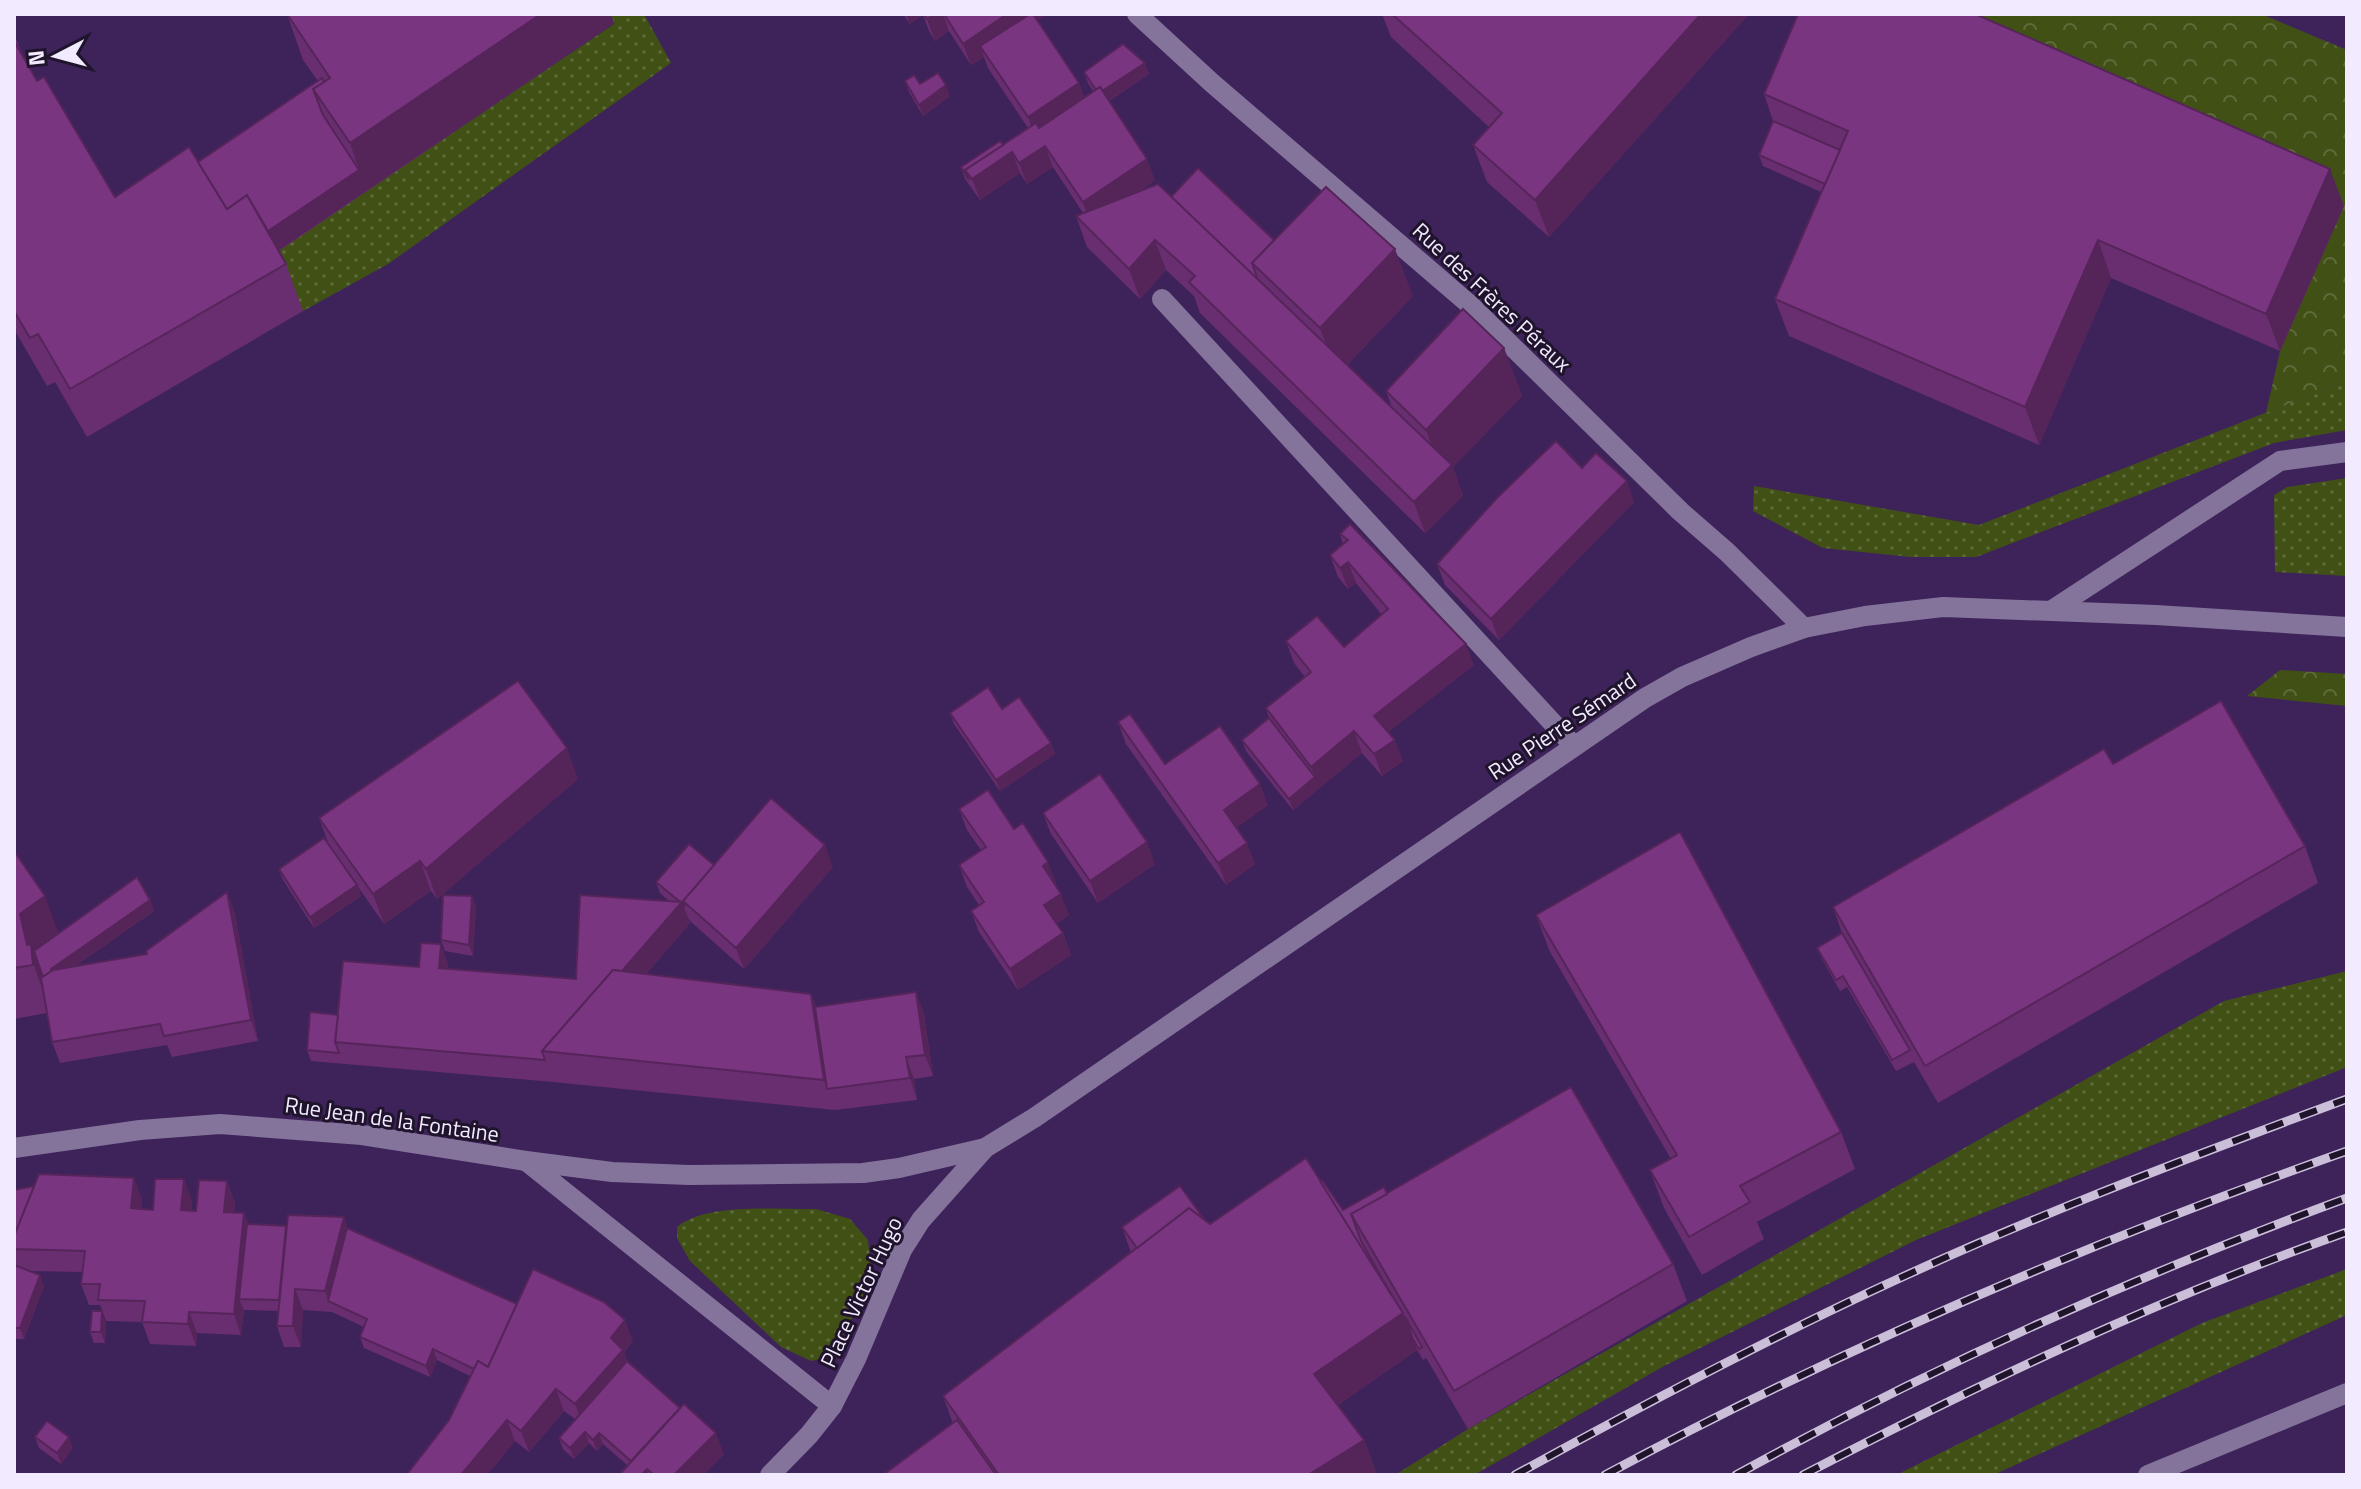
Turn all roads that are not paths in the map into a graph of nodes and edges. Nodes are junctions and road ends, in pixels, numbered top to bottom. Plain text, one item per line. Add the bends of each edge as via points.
1 (1137, 14) edge
2 (1162, 299) dead end
3 (2347, 452) edge
4 (2052, 610) junction
5 (2347, 627) edge
6 (1804, 628) junction
7 (1574, 746) junction
8 (14, 1148) edge
9 (985, 1148) junction
10 (526, 1161) junction
11 (2347, 1393) edge
12 (832, 1406) junction
13 (770, 1475) edge
14 (2148, 1475) edge

1 - 6 street, Rue des Frères Péraux via 1469,304
2 - 7 street
3 - 4 street via 2280,461
4 - 5 street, Rue Pierre Sémard
4 - 6 street, Rue Pierre Sémard via 1943,607
6 - 7 street, Rue Pierre Sémard via 1682,677
7 - 9 street, Rue Pierre Sémard
8 - 10 street, Rue Jean de la Fontaine via 220,1124 362,1135
9 - 10 street via 863,1173 649,1174
9 - 12 street, Place Victor Hugo via 921,1220 902,1250
10 - 12 street, Place Victor Hugo
11 - 14 street
12 - 13 street

